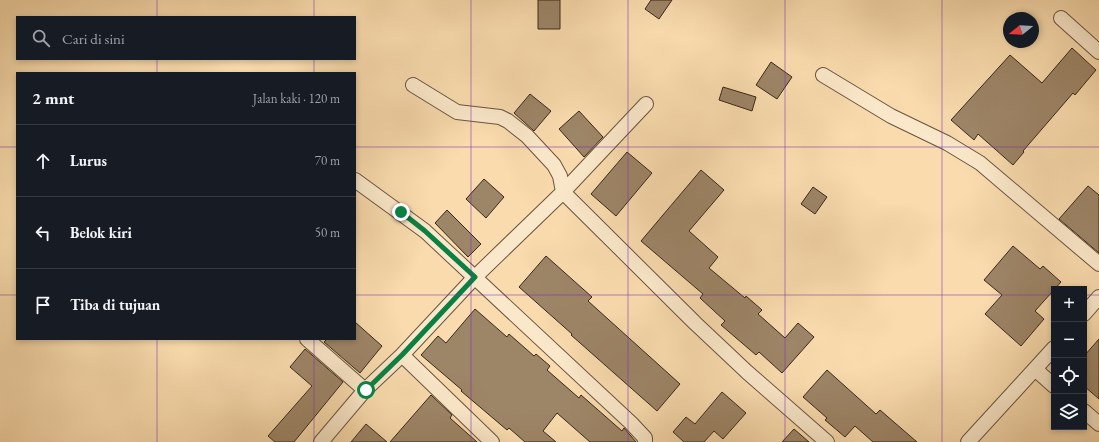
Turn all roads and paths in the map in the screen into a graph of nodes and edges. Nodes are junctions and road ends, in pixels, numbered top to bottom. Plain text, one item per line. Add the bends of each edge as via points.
1 (1062, 18) dead end
2 (1099, 52) edge
3 (823, 75) dead end
4 (413, 85) dead end
5 (646, 104) dead end
6 (356, 181) edge
7 (563, 192) junction
8 (1099, 264) edge
9 (475, 277) junction
10 (1099, 297) edge
11 (1087, 311) edge
12 (308, 340) edge
13 (1051, 351) edge
14 (402, 355) junction
15 (1035, 369) junction
16 (1051, 383) edge
17 (366, 390) junction
18 (1087, 414) edge
19 (1099, 424) edge
20 (321, 442) edge
21 (492, 442) edge
22 (645, 442) edge
23 (827, 442) edge
24 (968, 442) edge

1 - 2 street
3 - 8 street via 891,116 947,143 980,163
4 - 7 street via 457,112 500,117 508,121 527,136 554,165 560,176
5 - 7 street
6 - 9 street via 425,231
7 - 9 street
7 - 23 street via 695,323
9 - 14 street
9 - 22 street via 630,423 645,438
10 - 11 street
12 - 17 street
13 - 15 street
14 - 17 street
14 - 21 street
15 - 16 street
15 - 24 street
17 - 20 street
18 - 19 street

